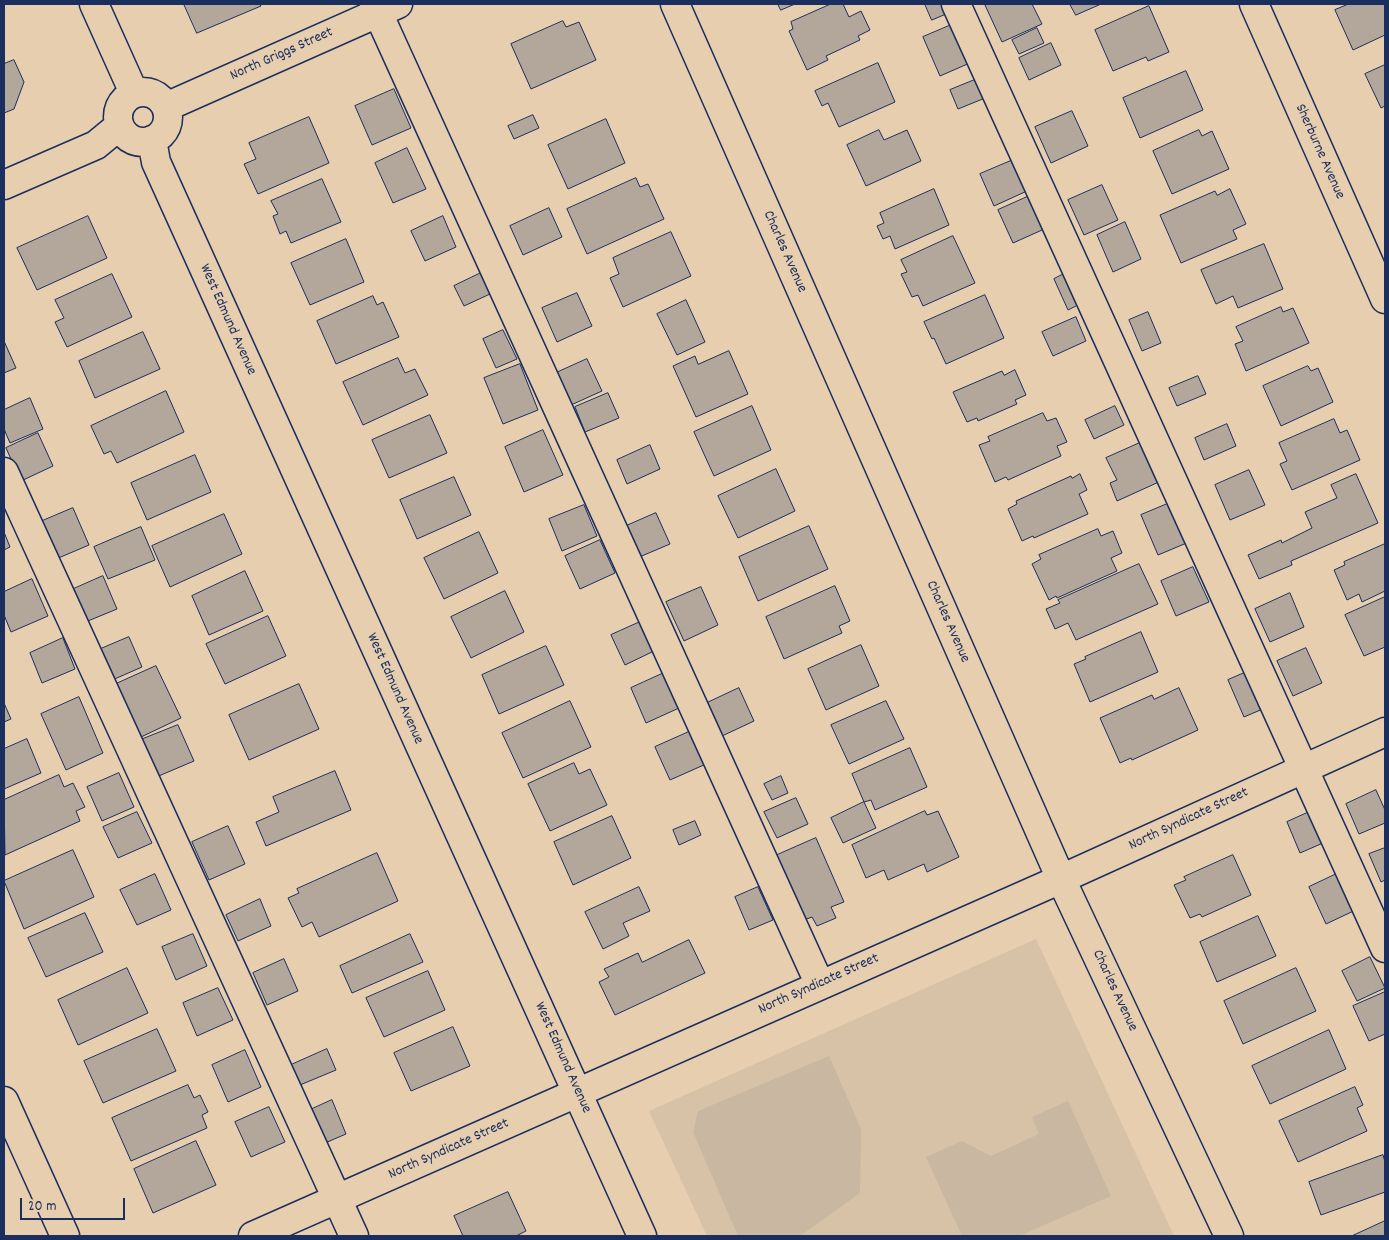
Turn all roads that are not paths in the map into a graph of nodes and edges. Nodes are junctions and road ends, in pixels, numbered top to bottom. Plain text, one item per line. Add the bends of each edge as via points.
1 (94, 4) edge
2 (675, 4) edge
3 (956, 4) edge
4 (1254, 4) edge
5 (383, 7) edge
6 (134, 93) junction
7 (166, 107) junction
8 (119, 126) junction
9 (152, 140) junction
10 (4, 185) edge
11 (1385, 299) edge
12 (4, 472) edge
13 (1385, 732) edge
14 (1303, 768) junction
15 (1061, 879) junction
16 (1385, 948) edge
17 (820, 985) junction
18 (578, 1093) junction
19 (4, 1102) edge
20 (337, 1199) junction
21 (65, 1236) edge
22 (252, 1236) edge
23 (354, 1236) edge
24 (642, 1236) edge
25 (1229, 1236) edge

1 - 6 street
2 - 15 street, Charles Avenue
3 - 14 street
4 - 11 street, Sherburne Avenue
5 - 7 street, North Griggs Street
5 - 17 street
6 - 7 street via 158,97
6 - 8 street via 120,106
7 - 9 street via 167,122 159,136
8 - 9 street via 123,133 136,141
8 - 10 street via 96,144
9 - 18 street, West Edmund Avenue via 160,171
12 - 20 street
13 - 14 street, North Syndicate Street
14 - 15 street, North Syndicate Street
14 - 16 street
15 - 17 street, North Syndicate Street
15 - 25 street, Charles Avenue
17 - 18 street, North Syndicate Street
18 - 20 street, North Syndicate Street
18 - 24 street, West Edmund Avenue
19 - 21 street
20 - 22 street, North Syndicate Street
20 - 23 street

